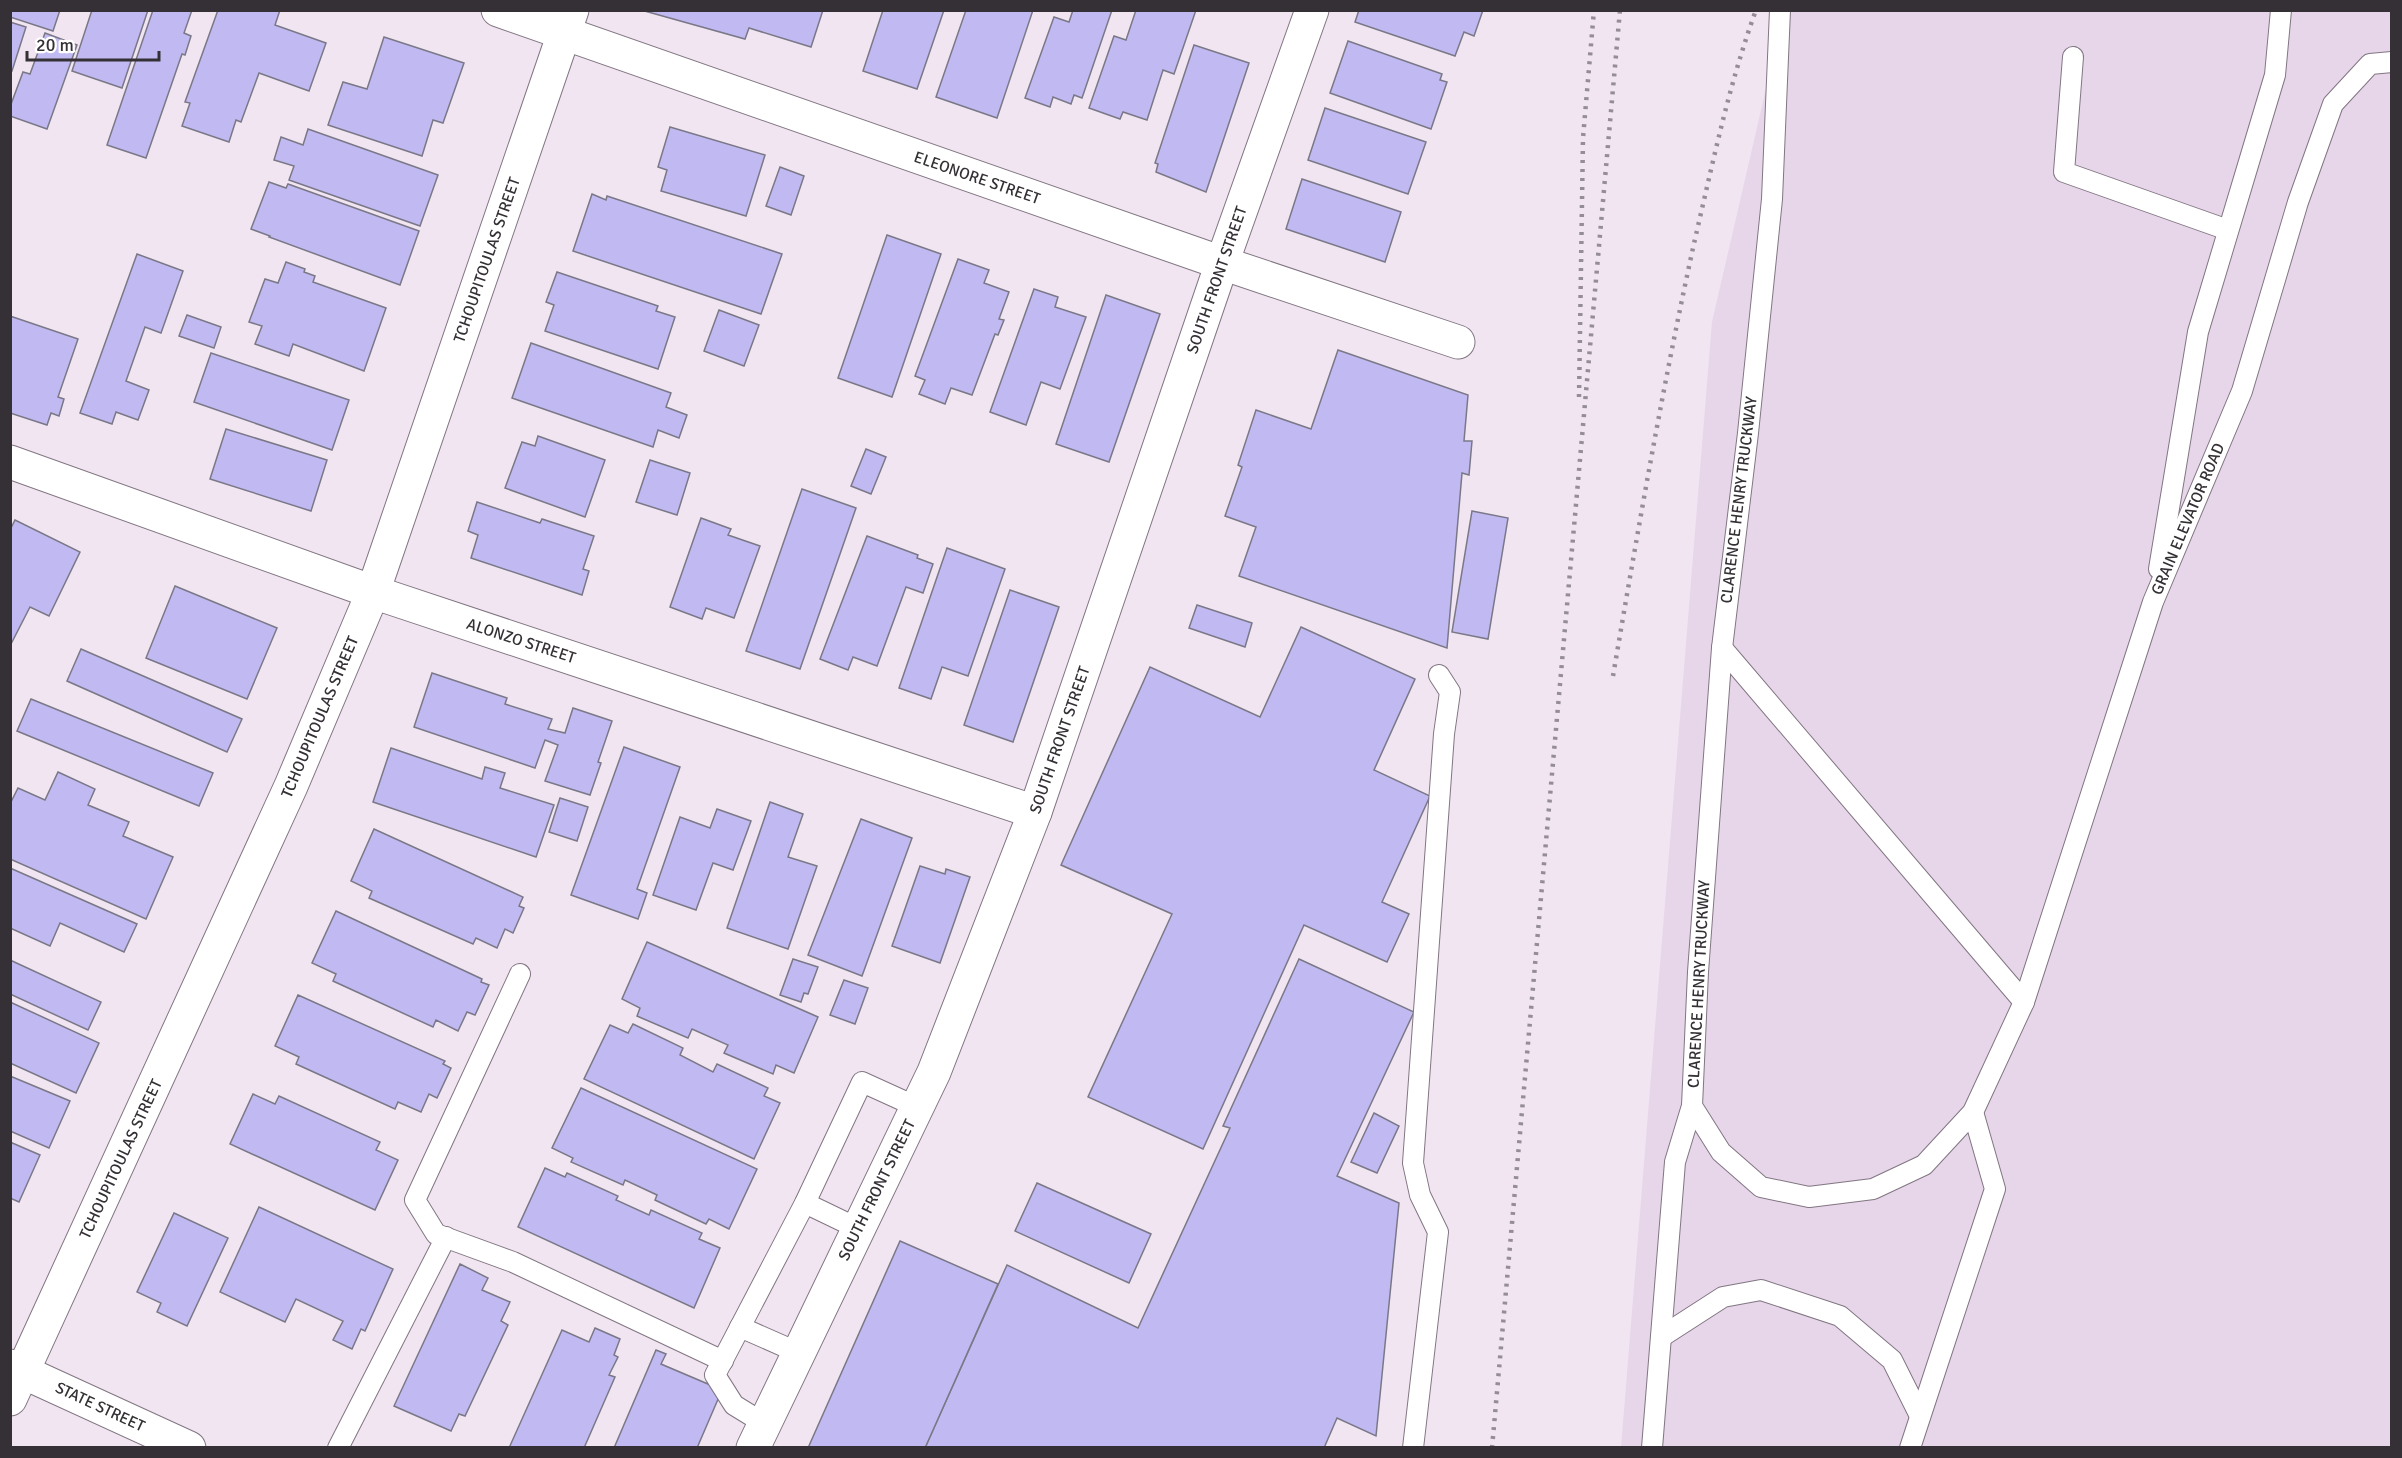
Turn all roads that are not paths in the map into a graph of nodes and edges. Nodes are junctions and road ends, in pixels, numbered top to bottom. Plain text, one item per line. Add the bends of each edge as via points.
1 (498, 10) edge
2 (1312, 10) edge
3 (1780, 10) edge
4 (2281, 10) edge
5 (568, 22) edge
6 (2073, 57) dead end
7 (2391, 62) edge
8 (2228, 230) junction
9 (1222, 263) junction
10 (1458, 342) dead end
11 (10, 462) edge
12 (374, 592) junction
13 (2153, 602) junction
14 (1722, 648) junction
15 (1439, 675) dead end
16 (1035, 812) junction
17 (520, 974) dead end
18 (2024, 1002) junction
19 (1692, 1106) junction
20 (917, 1107) junction
21 (1973, 1112) junction
22 (805, 1203) junction
23 (859, 1229) junction
24 (446, 1237) junction
25 (740, 1327) junction
26 (1661, 1337) junction
27 (799, 1353) junction
28 (723, 1361) junction
29 (15, 1379) edge
30 (1920, 1416) junction
31 (759, 1436) edge
32 (189, 1448) edge
33 (338, 1448) edge
34 (1413, 1448) edge
35 (1652, 1448) edge
36 (1910, 1448) edge

1 - 5 street, ELEONORE STREET
2 - 9 street, SOUTH FRONT STREET
3 - 14 lane, CLARENCE HENRY TRUCKWAY via 1772,199
4 - 8 lane, GRAIN ELEVATOR ROAD via 2275,75
5 - 9 street, ELEONORE STREET
5 - 12 street, TCHOUPITOULAS STREET
6 - 8 lane via 2064,172
7 - 13 lane, GRAIN ELEVATOR ROAD via 2370,64 2333,104 2298,202 2242,391
8 - 13 lane, GRAIN ELEVATOR ROAD via 2198,332
9 - 10 street, ELEONORE STREET
9 - 16 street, SOUTH FRONT STREET
11 - 12 street, ALONZO STREET
12 - 16 street, ALONZO STREET
12 - 29 street, TCHOUPITOULAS STREET via 291,786
13 - 18 lane, CLARENCE HENRY TRUCKWAY
14 - 18 lane
14 - 19 lane, CLARENCE HENRY TRUCKWAY
15 - 34 lane via 1450,692 1413,1162 1419,1195 1438,1232
16 - 20 street, SOUTH FRONT STREET
17 - 24 lane via 415,1200 436,1234
18 - 21 lane, CLARENCE HENRY TRUCKWAY
19 - 21 lane, CLARENCE HENRY TRUCKWAY via 1721,1152 1761,1187 1809,1197 1873,1189 1924,1165
19 - 26 lane via 1675,1162
20 - 22 lane via 862,1082
20 - 23 street, SOUTH FRONT STREET
21 - 30 lane via 1995,1189
22 - 23 lane
22 - 25 lane
23 - 27 street, SOUTH FRONT STREET
24 - 28 lane via 513,1262
24 - 33 lane
25 - 27 lane
25 - 28 lane
26 - 30 lane via 1723,1297 1761,1290 1840,1316 1892,1360
26 - 35 lane
27 - 31 street, SOUTH FRONT STREET
28 - 31 lane via 715,1375
29 - 32 street, STATE STREET
30 - 36 lane

